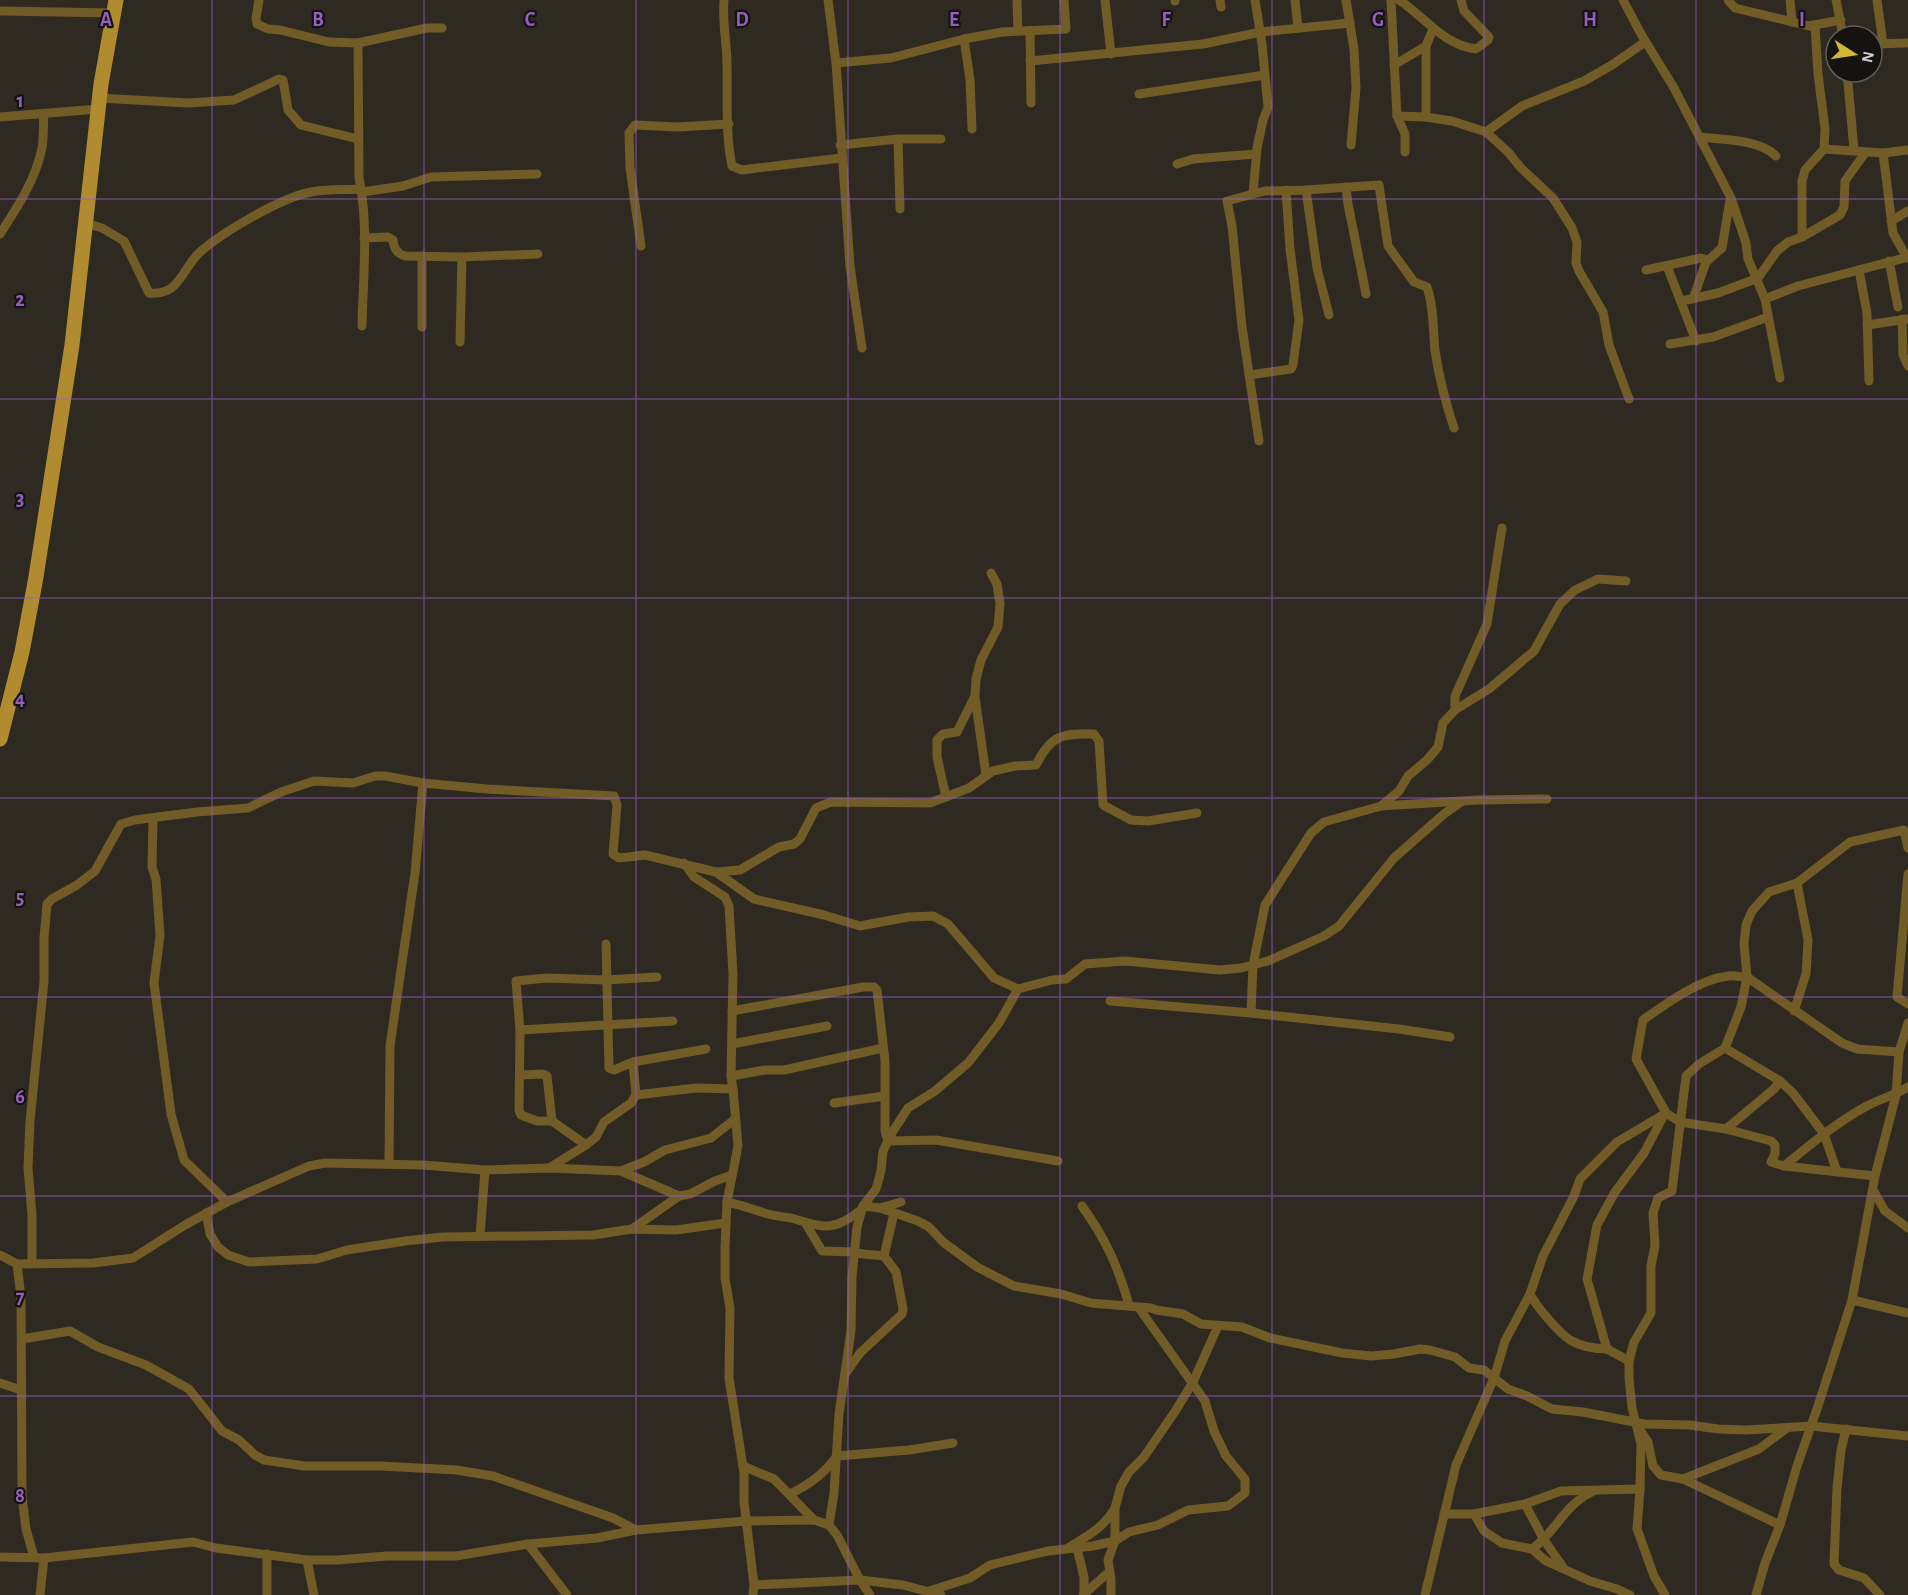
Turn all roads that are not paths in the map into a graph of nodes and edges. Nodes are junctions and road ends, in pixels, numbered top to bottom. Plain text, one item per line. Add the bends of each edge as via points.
1 (0, 0) edge
2 (259, 0) edge
3 (724, 0) edge
4 (828, 0) edge
5 (1017, 0) edge
6 (1064, 0) edge
7 (1105, 0) edge
8 (1255, 0) edge
9 (1295, 0) edge
10 (1346, 0) edge
11 (1391, 0) edge
12 (1399, 0) edge
13 (1461, 0) edge
14 (1623, 0) edge
15 (1728, 0) edge
16 (1790, 0) edge
17 (1836, 0) edge
18 (1877, 0) edge
19 (115, 6) edge
20 (1, 11) edge
21 (1841, 20) junction
22 (1792, 22) junction
23 (1350, 23) junction
24 (1842, 24) edge
25 (1880, 24) edge
26 (1815, 26) junction
27 (442, 28) dead end
28 (1298, 28) junction
29 (1433, 29) junction
30 (1018, 31) junction
31 (1030, 31) junction
32 (1261, 32) junction
33 (964, 39) junction
34 (1645, 42) junction
35 (358, 43) junction
36 (1908, 43) edge
37 (1884, 44) edge
38 (1426, 46) junction
39 (1111, 54) junction
40 (1030, 61) junction
41 (836, 63) junction
42 (1394, 64) junction
43 (1265, 75) junction
44 (1848, 84) edge
45 (1139, 94) dead end
46 (1031, 103) dead end
47 (99, 104) junction
48 (44, 114) junction
49 (1397, 116) junction
50 (0, 117) edge
51 (1426, 117) junction
52 (729, 124) junction
53 (972, 129) dead end
54 (1485, 132) junction
55 (1700, 137) junction
56 (358, 139) junction
57 (898, 139) junction
58 (941, 139) dead end
59 (840, 145) junction
60 (1351, 145) dead end
61 (1824, 149) junction
62 (1854, 150) junction
63 (1908, 150) edge
64 (1405, 152) dead end
65 (1865, 153) junction
66 (1883, 153) junction
67 (1256, 154) junction
68 (1776, 156) dead end
69 (841, 158) junction
70 (1177, 164) dead end
71 (537, 174) dead end
72 (1346, 187) junction
73 (362, 190) junction
74 (1286, 190) junction
75 (1306, 190) junction
76 (1252, 194) junction
77 (1731, 198) junction
78 (900, 209) dead end
79 (1908, 211) edge
80 (1891, 221) junction
81 (85, 223) junction
82 (0, 234) edge
83 (1802, 237) junction
84 (364, 238) junction
85 (641, 246) dead end
86 (538, 254) dead end
87 (422, 256) junction
88 (462, 257) junction
89 (1908, 257) edge
90 (1708, 260) junction
91 (1889, 261) junction
92 (1667, 266) junction
93 (1646, 270) dead end
94 (1859, 270) junction
95 (1758, 278) junction
96 (1366, 294) dead end
97 (1693, 299) junction
98 (1765, 299) junction
99 (1682, 302) junction
100 (1898, 307) dead end
101 (1329, 315) dead end
102 (1768, 317) junction
103 (1905, 319) edge
104 (1868, 325) junction
105 (362, 326) dead end
106 (422, 327) dead end
107 (1696, 341) junction
108 (460, 342) dead end
109 (1670, 344) dead end
110 (862, 348) dead end
111 (1908, 366) edge
112 (1249, 375) junction
113 (1780, 378) dead end
114 (1869, 381) dead end
115 (1629, 399) dead end
116 (1454, 429) dead end
117 (1259, 441) dead end
118 (1502, 528) dead end
119 (991, 573) dead end
120 (1626, 581) dead end
121 (975, 696) junction
122 (1455, 710) junction
123 (0, 739) edge
124 (986, 775) junction
125 (423, 783) junction
126 (946, 797) junction
127 (1547, 799) dead end
128 (1461, 802) junction
129 (1381, 806) junction
130 (1197, 813) dead end
131 (153, 818) junction
132 (1908, 848) edge
133 (684, 863) junction
134 (716, 872) junction
135 (1908, 874) edge
136 (1797, 884) junction
137 (606, 944) dead end
138 (1253, 965) junction
139 (657, 977) dead end
140 (1747, 977) junction
141 (606, 980) junction
142 (1018, 989) junction
143 (1110, 1001) dead end
144 (1908, 1004) edge
145 (732, 1011) junction
146 (1794, 1011) junction
147 (1251, 1013) junction
148 (673, 1022) dead end
149 (1908, 1023) edge
150 (607, 1025) junction
151 (827, 1026) dead end
152 (520, 1030) junction
153 (1450, 1037) dead end
154 (732, 1044) junction
155 (706, 1048) dead end
156 (883, 1048) junction
157 (1725, 1048) junction
158 (1899, 1052) junction
159 (633, 1062) junction
160 (520, 1075) junction
161 (730, 1076) junction
162 (1780, 1081) junction
163 (1908, 1087) edge
164 (733, 1089) junction
165 (636, 1095) junction
166 (1896, 1095) junction
167 (885, 1096) junction
168 (834, 1103) dead end
169 (1666, 1113) junction
170 (735, 1119) junction
171 (552, 1120) junction
172 (1680, 1122) junction
173 (1726, 1129) junction
174 (1824, 1134) junction
175 (888, 1141) junction
176 (586, 1145) junction
177 (1058, 1161) dead end
178 (389, 1163) junction
179 (1784, 1166) junction
180 (549, 1168) junction
181 (484, 1170) junction
182 (621, 1171) junction
183 (1837, 1172) junction
184 (732, 1175) junction
185 (1875, 1176) junction
186 (1873, 1190) junction
187 (679, 1196) junction
188 (227, 1202) junction
189 (727, 1202) junction
190 (1082, 1206) dead end
191 (862, 1208) junction
192 (206, 1213) junction
193 (893, 1213) junction
194 (852, 1218) junction
195 (726, 1223) junction
196 (806, 1224) junction
197 (821, 1226) junction
198 (857, 1227) junction
199 (1908, 1228) edge
200 (632, 1229) junction
201 (812, 1235) junction
202 (480, 1236) junction
203 (854, 1252) junction
204 (0, 1255) edge
205 (884, 1256) junction
206 (32, 1263) junction
207 (17, 1264) junction
208 (1530, 1293) junction
209 (1852, 1300) junction
210 (1129, 1305) junction
211 (1139, 1308) junction
212 (1908, 1313) edge
213 (1218, 1326) junction
214 (22, 1339) junction
215 (1607, 1349) junction
216 (1629, 1361) junction
217 (845, 1374) junction
218 (1494, 1378) junction
219 (1192, 1382) junction
220 (0, 1383) edge
221 (21, 1390) junction
222 (1635, 1423) junction
223 (1811, 1426) junction
224 (1787, 1428) junction
225 (1846, 1429) junction
226 (1908, 1436) edge
227 (953, 1443) dead end
228 (837, 1456) junction
229 (743, 1466) junction
230 (1683, 1479) junction
231 (1640, 1489) junction
232 (1595, 1490) junction
233 (790, 1494) junction
234 (1525, 1504) junction
235 (1115, 1508) junction
236 (1444, 1514) junction
237 (1474, 1514) junction
238 (814, 1520) junction
239 (746, 1521) junction
240 (829, 1525) junction
241 (1780, 1525) junction
242 (636, 1530) junction
243 (1544, 1540) junction
244 (1115, 1541) junction
245 (528, 1544) junction
246 (1093, 1546) junction
247 (1077, 1548) junction
248 (1066, 1549) junction
249 (1532, 1549) junction
250 (267, 1554) junction
251 (0, 1557) edge
252 (39, 1557) junction
253 (307, 1560) junction
254 (1108, 1560) junction
255 (1563, 1567) junction
256 (1110, 1571) junction
257 (860, 1580) junction
258 (903, 1585) junction
259 (753, 1590) edge
260 (928, 1593) edge
261 (42, 1594) edge
262 (1084, 1594) edge
263 (267, 1595) edge
264 (314, 1595) edge
265 (567, 1595) edge
266 (870, 1595) edge
267 (909, 1595) edge
268 (941, 1595) edge
269 (1111, 1595) edge
270 (1425, 1595) edge
271 (1630, 1595) edge
272 (1665, 1595) edge
273 (1756, 1595) edge
274 (1880, 1595) edge

1 - 20 street
2 - 35 street via 257,24 268,30 329,42
3 - 52 street
4 - 41 street
5 - 30 street
6 - 31 street via 1066,28
7 - 39 street
8 - 32 street
9 - 28 street
10 - 23 street
11 - 42 street
12 - 29 street
13 - 29 street via 1464,11 1488,40 1476,49 1465,48
14 - 34 street
15 - 22 street via 1735,8
16 - 22 street
17 - 21 street
18 - 25 street
19 - 20 street
19 - 47 main road
21 - 24 street
21 - 26 street
22 - 26 street
23 - 28 street
23 - 60 street via 1356,87
26 - 61 street via 1826,129
27 - 35 street
28 - 32 street
29 - 38 street
30 - 31 street
30 - 33 street
31 - 40 street
32 - 39 street via 1203,44
32 - 43 street
33 - 41 street via 891,58
33 - 53 street
34 - 54 street via 1584,81 1522,105
34 - 55 street
35 - 56 street
36 - 37 street
38 - 42 street
38 - 51 street
39 - 40 street
40 - 46 street
41 - 59 street
42 - 49 street
43 - 45 street
43 - 67 street via 1268,107
44 - 62 street
47 - 48 street
47 - 56 street via 234,100 279,79 285,85 288,110 301,125
47 - 81 main road
48 - 50 street
48 - 82 street via 36,167
49 - 51 street
49 - 64 street via 1405,134
51 - 54 street
52 - 69 street via 730,156 736,169
52 - 85 street via 635,125 629,133
54 - 115 street via 1553,198 1572,228 1577,242 1576,263 1604,312 1609,345
55 - 68 street via 1759,147
55 - 77 street
56 - 73 street
57 - 58 street
57 - 59 street
57 - 78 street
59 - 69 street
61 - 62 street
61 - 83 street via 1804,170
62 - 65 street
63 - 66 street
65 - 66 street
65 - 83 street via 1845,181 1843,212
66 - 80 street
67 - 70 street
67 - 76 street
69 - 110 street
71 - 73 street via 431,177 403,186
72 - 75 street
72 - 96 street
72 - 116 street via 1379,185 1388,246 1414,282 1427,287 1435,351
73 - 81 street via 312,192 272,207 199,253 174,287 162,294 149,293 124,242
73 - 84 street
74 - 75 street
74 - 76 street
74 - 112 street via 1299,320 1293,365 1291,369
75 - 101 street via 1315,259
76 - 112 street via 1227,201
77 - 90 street via 1722,248
77 - 95 street via 1748,259
79 - 80 street
80 - 89 street via 1893,233
81 - 123 main road via 72,345 36,577
83 - 95 street via 1777,251
84 - 87 street via 388,237 399,254
84 - 105 street
86 - 88 street
87 - 88 street
87 - 106 street
88 - 108 street
89 - 91 street
90 - 92 street
90 - 97 street
91 - 94 street
91 - 100 street
92 - 93 street
92 - 99 street
94 - 98 street
94 - 104 street
95 - 97 street
95 - 98 street
97 - 99 street
98 - 102 street
99 - 107 street
102 - 107 street
102 - 113 street
103 - 104 street
103 - 111 street via 1903,355
104 - 114 street
107 - 109 street
112 - 117 street
118 - 122 street via 1487,624 1455,696
119 - 121 street via 997,584 1000,616 981,660
120 - 122 street via 1598,579 1575,590 1560,604 1534,651 1489,689
121 - 124 street
121 - 126 street via 957,732 943,734 937,740
122 - 129 street via 1443,723 1438,747
124 - 126 street via 969,788
124 - 130 street via 1015,766 1036,765 1055,738 1074,733 1094,734 1099,741 1103,805 1131,820
125 - 131 street via 385,776 353,783 314,781 248,808
125 - 133 street via 614,796 617,805 613,854 619,858 645,855
125 - 178 street via 415,873 390,1046
126 - 134 street via 930,803 831,802 816,808 794,844 779,847 740,870
127 - 128 street
128 - 129 street
128 - 138 street via 1394,858 1339,926 1294,950
129 - 138 street via 1324,822 1311,833 1265,905
131 - 188 street via 152,867 160,935 154,983 171,1114 184,1160
131 - 206 street via 121,824 94,871 47,904 28,1168
132 - 136 street via 1904,830 1850,842
133 - 134 street
133 - 145 street via 694,877 725,897 729,906
134 - 142 street via 754,899 860,926 908,916 933,916 948,924 994,978
135 - 144 street via 1897,997
136 - 140 street via 1769,892 1752,911 1744,944
136 - 146 street via 1808,940 1806,974
137 - 141 street
138 - 142 street via 1220,970 1125,961 1085,964 1066,979
138 - 147 street
139 - 141 street
140 - 146 street
140 - 157 street
140 - 169 street via 1729,975 1696,987 1671,999 1643,1020 1636,1059
141 - 150 street
141 - 152 street via 516,981
142 - 175 street via 999,1023 968,1063 908,1108
143 - 147 street
145 - 154 street
145 - 156 street via 874,987
146 - 158 street via 1857,1049
147 - 153 street
148 - 150 street
149 - 158 street
150 - 152 street
150 - 159 street via 609,1068 614,1070
151 - 154 street
152 - 160 street
154 - 161 street
155 - 159 street
156 - 161 street via 784,1070
156 - 167 street
157 - 162 street
157 - 172 street via 1686,1076
158 - 166 street
159 - 165 street
160 - 171 street via 547,1076
160 - 171 street via 521,1115 537,1121
161 - 164 street
162 - 173 street
162 - 174 street
163 - 166 street
164 - 165 street via 696,1088
164 - 170 street
165 - 176 street via 604,1122
166 - 174 street via 1867,1106
166 - 185 street
167 - 168 street
167 - 175 street
169 - 172 street
169 - 208 street via 1617,1142 1580,1179
169 - 215 street via 1597,1225 1587,1279
170 - 182 street via 711,1138 665,1150
170 - 184 street via 738,1146
171 - 176 street
172 - 173 street
172 - 216 street via 1672,1191 1656,1200 1653,1213 1650,1314 1634,1342
173 - 179 street via 1772,1141 1775,1154 1771,1162
174 - 179 street
174 - 183 street
175 - 177 street via 936,1140
175 - 191 street via 876,1189
176 - 180 street
178 - 181 street
178 - 188 street via 334,1162 309,1166
179 - 183 street
180 - 181 street
180 - 182 street
181 - 202 street
182 - 187 street
183 - 185 street
184 - 187 street
184 - 189 street
185 - 186 street
186 - 199 street via 1886,1211
186 - 209 street
187 - 200 street
188 - 192 street
189 - 195 street
189 - 196 street
190 - 210 street via 1101,1232
191 - 193 street via 901,1202
191 - 194 street
191 - 198 street
192 - 202 street via 210,1234 218,1248 228,1256 249,1262 317,1259 405,1241
192 - 206 street via 133,1258 93,1263
193 - 205 street
193 - 210 street via 928,1227 958,1254 1004,1282 1091,1303
194 - 197 street
194 - 198 street
195 - 200 street via 676,1230
195 - 229 street via 729,1378
196 - 197 street
196 - 201 street
197 - 201 street
198 - 203 street
200 - 202 street via 593,1235
201 - 203 street via 822,1251
203 - 205 street
203 - 217 street
204 - 207 street
205 - 217 street via 896,1272 902,1314 860,1353
206 - 207 street
207 - 214 street
208 - 215 street via 1535,1304 1570,1340 1592,1349
208 - 218 street via 1505,1341
209 - 212 street
209 - 223 street
210 - 211 street
211 - 213 street via 1183,1314 1194,1322
211 - 219 street
213 - 218 street via 1242,1327 1281,1341 1342,1353 1371,1356 1430,1350 1455,1357 1469,1368 1484,1370
213 - 219 street
214 - 221 street
214 - 242 street via 70,1331 98,1347 146,1365 189,1389 222,1431 264,1460 304,1466 457,1470 493,1476 613,1518
215 - 216 street
216 - 222 street via 1629,1393
217 - 228 street via 838,1414
218 - 222 street via 1508,1389 1552,1409
218 - 236 street via 1456,1465
219 - 235 street via 1144,1457 1124,1478
219 - 244 street via 1205,1401 1226,1456 1245,1479 1245,1493 1227,1506 1188,1510
220 - 221 street
221 - 252 street via 22,1496 26,1529
222 - 224 street via 1718,1429
222 - 230 street via 1648,1442 1653,1466 1661,1475
222 - 231 street via 1641,1444
223 - 224 street
223 - 225 street
223 - 241 street
224 - 230 street via 1759,1449
225 - 226 street
225 - 274 street via 1841,1450 1834,1563 1839,1570 1864,1578
227 - 228 street
228 - 233 street via 810,1484
228 - 240 street
229 - 233 street via 774,1479
229 - 239 street
230 - 241 street
231 - 232 street
231 - 272 street via 1637,1528
232 - 234 street via 1561,1491
232 - 243 street via 1572,1504
233 - 238 street
234 - 237 street
234 - 243 street
235 - 244 street
235 - 248 street via 1098,1530
236 - 237 street
236 - 270 street
237 - 249 street via 1484,1531 1502,1543
238 - 239 street
238 - 240 street
239 - 242 street
239 - 259 street
240 - 257 street
241 - 273 street
242 - 245 street
243 - 249 street
243 - 255 street
244 - 246 street
244 - 254 street
245 - 253 street via 456,1557
245 - 265 street
246 - 247 street
246 - 254 street
247 - 248 street
247 - 262 street
248 - 260 street via 990,1565 970,1578
249 - 255 street via 1546,1561
250 - 252 street via 193,1542
250 - 253 street
250 - 263 street
251 - 252 street
252 - 261 street
253 - 264 street
254 - 256 street
255 - 271 street
256 - 262 street
256 - 269 street
257 - 258 street
257 - 259 street
257 - 266 street
258 - 260 street
258 - 267 street
260 - 268 street

